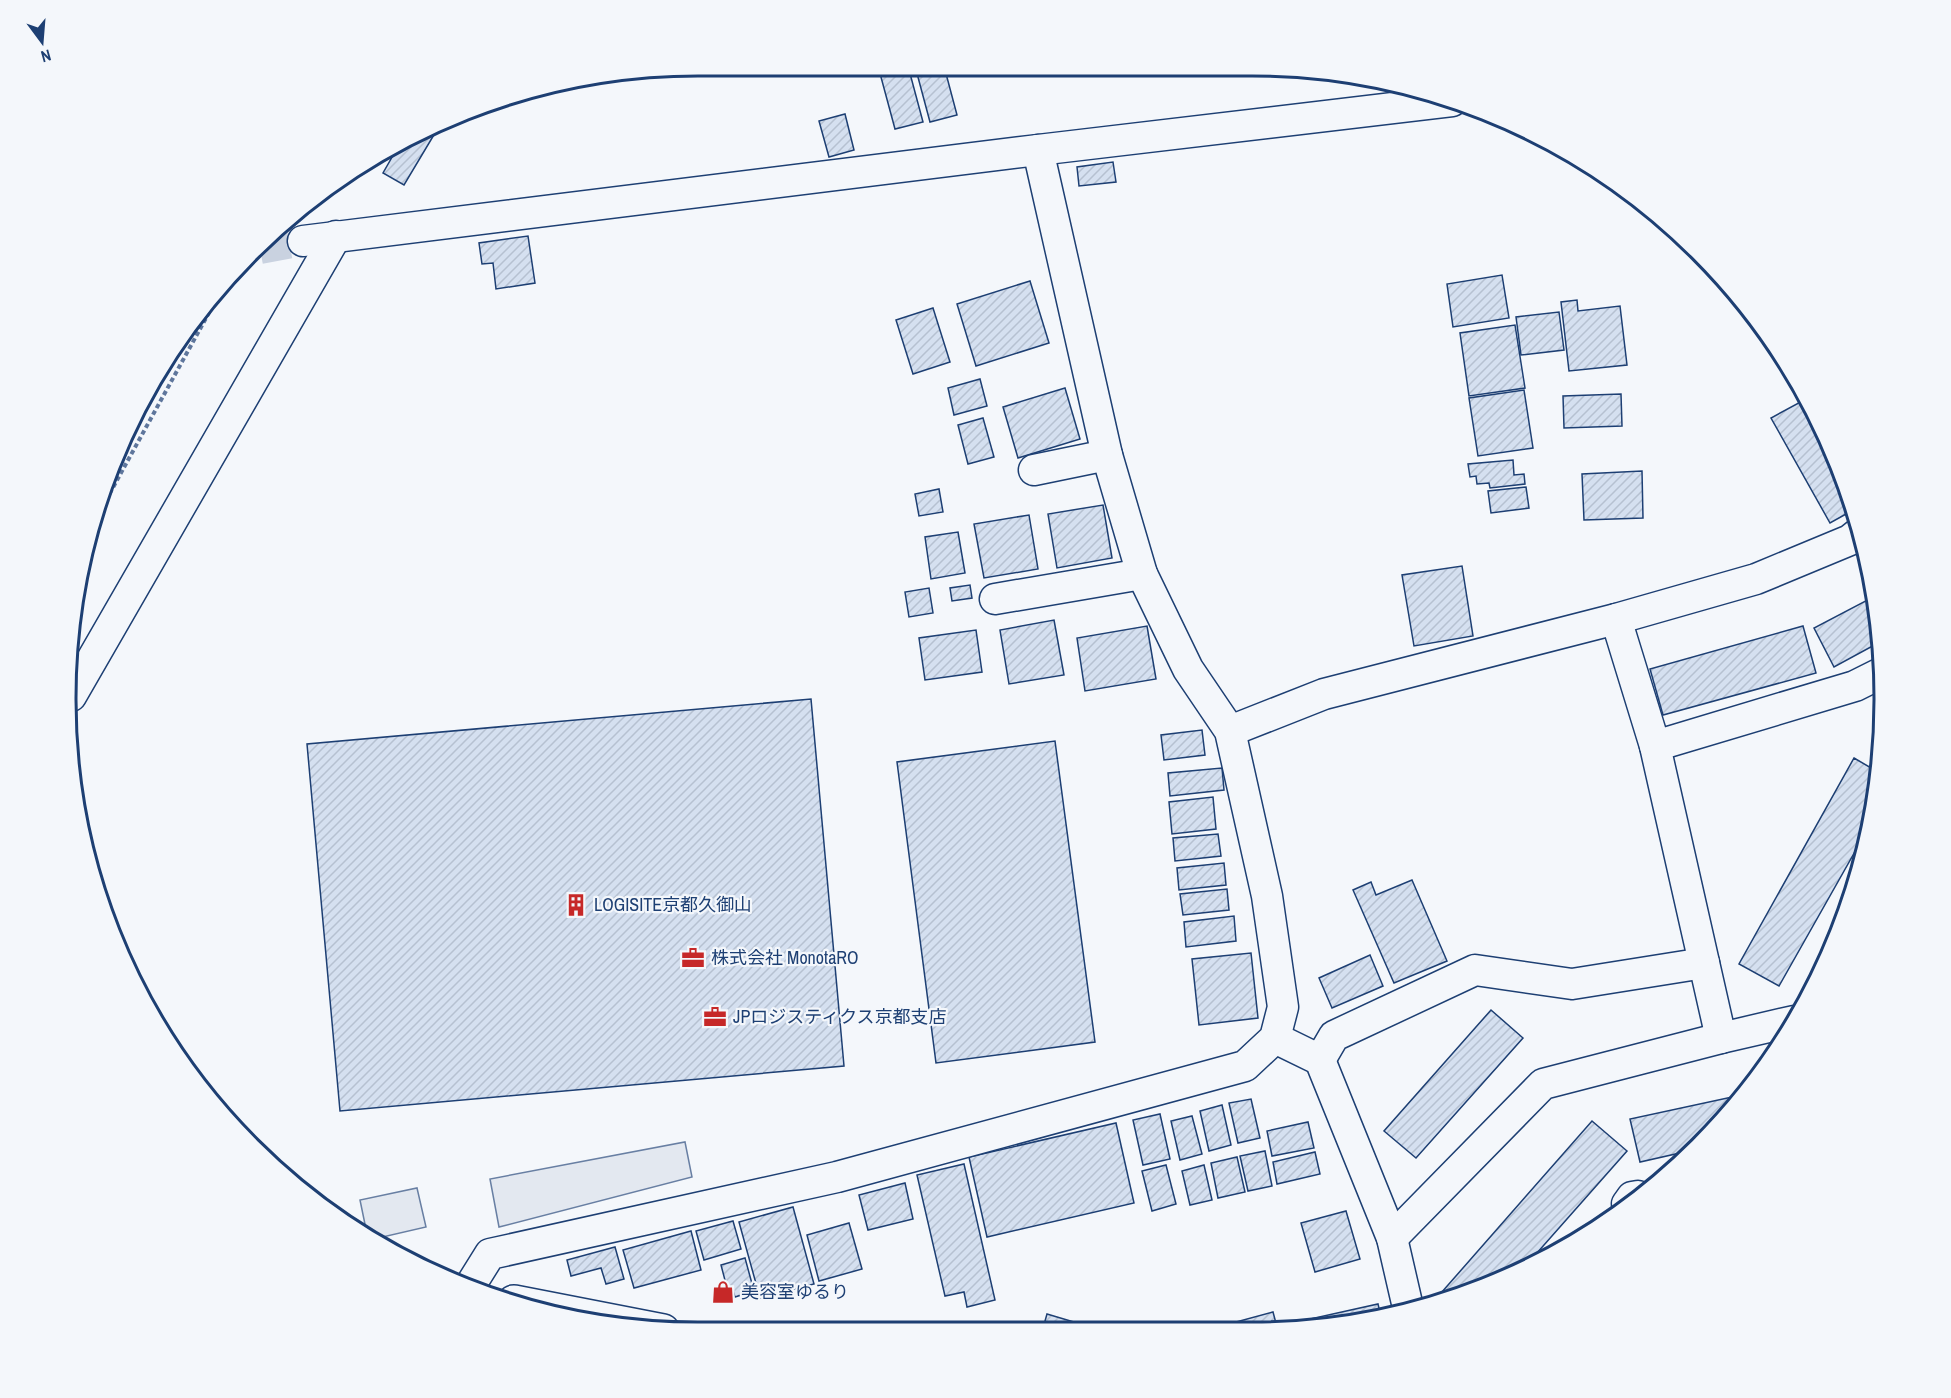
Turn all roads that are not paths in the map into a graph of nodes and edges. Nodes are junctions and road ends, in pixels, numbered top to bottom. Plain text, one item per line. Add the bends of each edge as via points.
1 (1431, 104) edge
2 (1038, 150) junction
3 (336, 236) junction
4 (303, 241) tunnel mouth
5 (1107, 454) junction
6 (1034, 470) dead end
7 (1853, 538) edge
8 (1143, 574) junction
9 (994, 599) dead end
10 (1616, 619) junction
11 (1873, 677) edge
12 (77, 686) edge
13 (1230, 731) junction
14 (1656, 746) junction
15 (1704, 963) junction
16 (1783, 1024) edge
17 (1275, 1038) junction
18 (1721, 1038) junction
19 (1320, 1060) junction
20 (1392, 1238) junction
21 (474, 1279) edge
22 (1407, 1302) edge

1 - 2 street
2 - 3 street
2 - 5 street
3 - 4 street
3 - 12 street
5 - 6 street
5 - 8 street
7 - 10 street via 1755,579
8 - 9 street
8 - 13 street via 1188,669
10 - 13 street via 1324,694
10 - 14 street
11 - 14 street via 1855,686
13 - 17 street via 1268,907 1282,1007
14 - 15 street
15 - 18 street
15 - 19 street via 1572,984 1475,970 1334,1036
16 - 18 street
17 - 19 street
17 - 21 street via 1245,1066 837,1176 490,1254
18 - 20 street via 1543,1084
19 - 20 street
20 - 22 street

